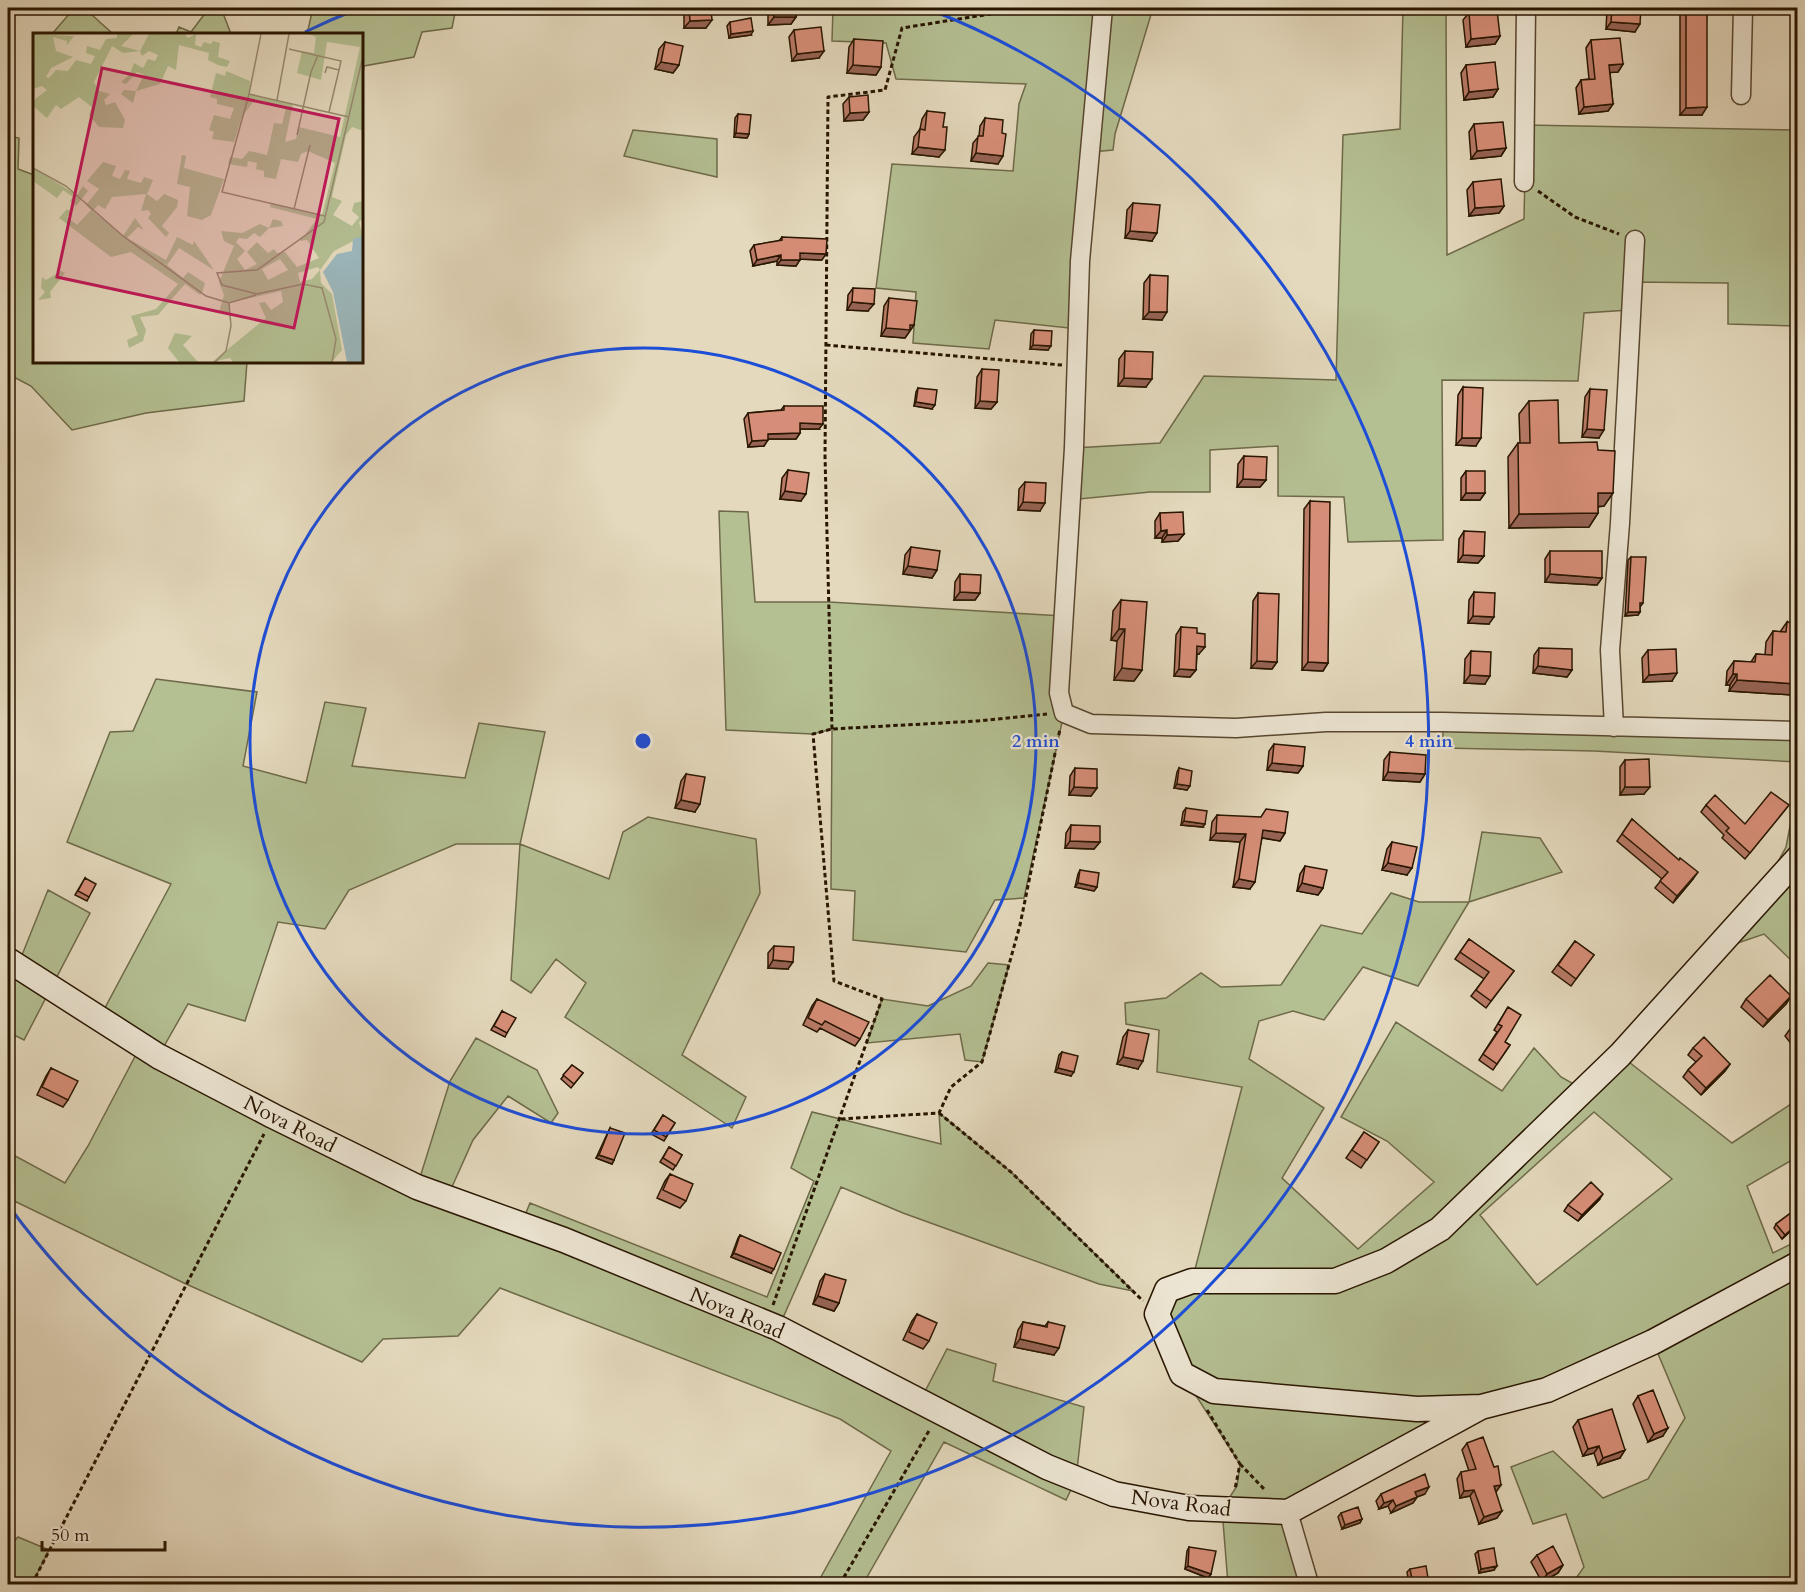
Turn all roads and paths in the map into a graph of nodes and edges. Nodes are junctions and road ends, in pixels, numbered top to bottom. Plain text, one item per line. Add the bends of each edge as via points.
1 (1028, 8) edge
2 (1103, 8) edge
3 (1526, 8) edge
4 (1743, 8) edge
5 (1741, 95) dead end
6 (1524, 182) joint
7 (1635, 240) joint
8 (826, 345) junction
9 (1076, 366) junction
10 (1064, 713) junction
11 (1614, 727) junction
12 (832, 729) junction
13 (1797, 731) edge
14 (1797, 858) edge
15 (8, 960) edge
16 (939, 1113) junction
17 (273, 1116) junction
18 (841, 1119) junction
19 (1797, 1264) edge
20 (1157, 1314) junction
21 (766, 1324) junction
22 (1201, 1401) dead end
23 (1481, 1407) junction
24 (940, 1412) junction
25 (1240, 1464) junction
26 (1222, 1509) junction
27 (1288, 1512) junction
28 (32, 1584) edge
29 (840, 1584) edge
30 (1310, 1584) edge

1 - 8 path via 902,28 885,90 828,97
2 - 9 street via 1080,261
3 - 6 street
4 - 5 street
6 - 7 path via 1575,217
7 - 11 street via 1610,650
8 - 9 path
8 - 12 path
9 - 10 street via 1059,693
10 - 11 street via 1091,724 1236,728 1326,722
10 - 12 path
10 - 16 path via 1020,925 982,1062 951,1087
11 - 13 street
12 - 18 path via 813,734 834,981 882,999
14 - 20 street via 1620,1055 1440,1229 1386,1261 1335,1281 1192,1281 1167,1290
15 - 17 street, Nova Road via 158,1056
16 - 18 path
16 - 20 path via 1011,1172
17 - 21 street, Nova Road via 417,1187 564,1240
17 - 28 path
18 - 21 path
19 - 23 street via 1653,1342 1547,1390
20 - 23 street via 1182,1374 1214,1391 1417,1409
21 - 24 street, Nova Road
22 - 25 path
23 - 27 street
24 - 26 street, Nova Road via 1047,1467 1114,1494 1190,1508
24 - 29 path
25 - 26 path via 1237,1486
25 - 27 path
26 - 27 street, Nova Road
27 - 30 street

